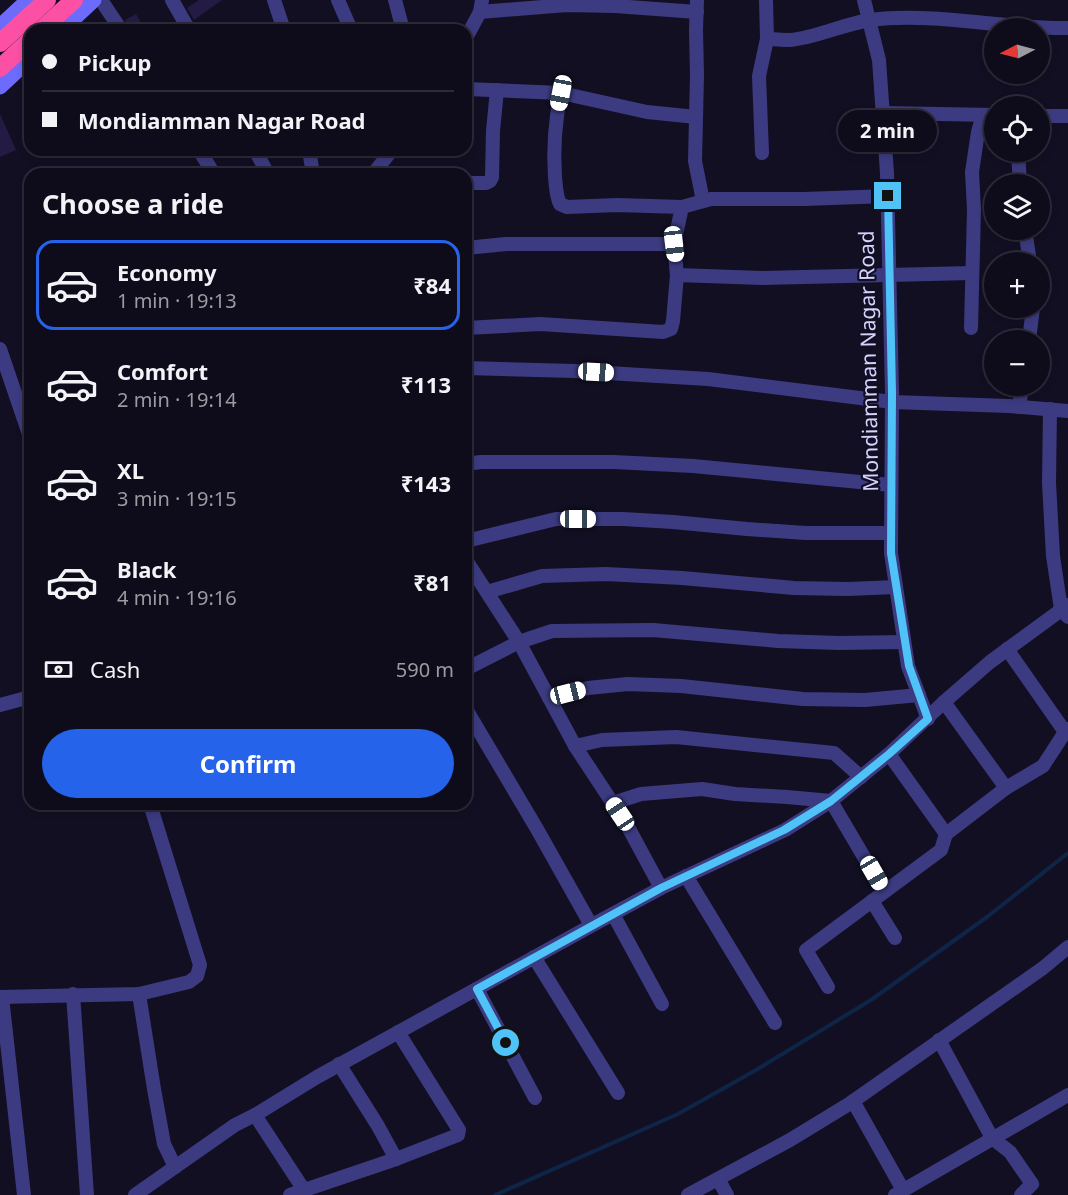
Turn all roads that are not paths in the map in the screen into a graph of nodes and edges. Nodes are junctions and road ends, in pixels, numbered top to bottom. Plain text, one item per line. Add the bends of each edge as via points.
1 (28, 0) edge
2 (47, 0) edge
3 (74, 0) edge
4 (94, 0) edge
5 (101, 0) edge
6 (172, 0) edge
7 (274, 0) edge
8 (338, 0) edge
9 (395, 0) edge
10 (766, 0) edge
11 (864, 0) edge
12 (481, 6) edge
13 (697, 6) edge
14 (869, 20) junction
15 (48, 24) edge
16 (68, 24) edge
17 (117, 24) edge
18 (186, 24) edge
19 (282, 24) edge
20 (348, 24) edge
21 (401, 24) edge
22 (472, 25) edge
23 (0, 26) edge
24 (1068, 28) edge
25 (766, 39) junction
26 (0, 43) edge
27 (24, 46) edge
28 (24, 65) edge
29 (0, 68) edge
30 (0, 87) edge
31 (472, 89) edge
32 (497, 90) junction
33 (561, 93) junction
34 (883, 113) junction
35 (984, 115) edge
36 (1050, 116) edge
37 (1068, 116) edge
38 (696, 117) junction
39 (984, 123) edge
40 (762, 153) dead end
41 (387, 156) edge
42 (378, 168) edge
43 (472, 183) edge
44 (888, 196) junction
45 (704, 201) junction
46 (682, 207) junction
47 (674, 244) junction
48 (472, 247) edge
49 (972, 273) junction
50 (678, 275) junction
51 (890, 275) junction
52 (472, 328) edge
53 (971, 328) dead end
54 (0, 349) edge
55 (472, 368) edge
56 (1021, 396) edge
57 (892, 402) junction
58 (1019, 407) junction
59 (1050, 409) junction
60 (1068, 411) edge
61 (24, 419) edge
62 (472, 463) edge
63 (891, 485) junction
64 (891, 533) junction
65 (472, 540) edge
66 (472, 569) edge
67 (896, 587) junction
68 (487, 592) junction
69 (1066, 611) edge
70 (519, 642) junction
71 (904, 642) junction
72 (1007, 649) junction
73 (472, 666) edge
74 (919, 695) junction
75 (549, 698) junction
76 (24, 699) edge
77 (944, 702) junction
78 (0, 705) edge
79 (928, 719) junction
80 (472, 720) edge
81 (1066, 731) edge
82 (574, 746) junction
83 (889, 754) junction
84 (861, 777) junction
85 (1006, 788) junction
86 (831, 801) junction
87 (613, 803) junction
88 (152, 810) edge
89 (946, 834) junction
90 (686, 876) junction
91 (661, 888) junction
92 (884, 891) junction
93 (872, 901) junction
94 (613, 914) junction
95 (591, 925) junction
96 (895, 938) dead end
97 (1067, 950) edge
98 (534, 957) junction
99 (828, 987) dead end
100 (477, 989) junction
101 (73, 994) junction
102 (139, 994) junction
103 (1, 997) edge
104 (662, 1004) dead end
105 (775, 1023) dead end
106 (398, 1032) junction
107 (939, 1040) junction
108 (339, 1064) junction
109 (618, 1093) dead end
110 (1068, 1095) edge
111 (535, 1098) dead end
112 (853, 1101) junction
113 (255, 1115) junction
114 (992, 1138) junction
115 (396, 1159) junction
116 (175, 1167) junction
117 (718, 1179) junction
118 (304, 1190) junction
119 (899, 1192) edge
120 (24, 1195) edge
121 (87, 1195) edge
122 (135, 1195) edge
123 (290, 1195) edge
124 (688, 1195) edge
125 (727, 1195) edge
126 (1021, 1195) edge

1 - 23 street
2 - 26 highway
3 - 15 highway
4 - 16 street
5 - 17 street
6 - 18 street
7 - 19 street
8 - 20 street
9 - 21 street
10 - 25 street
11 - 14 street, Mondiamman Nagar Road
12 - 13 street
12 - 22 street
13 - 38 street
14 - 24 street via 926,18
14 - 25 street via 790,40
14 - 34 street, Mondiamman Nagar Road via 879,60
25 - 40 street via 759,76
27 - 29 highway
28 - 30 street
31 - 32 street
32 - 33 street
32 - 43 street via 492,177 486,183
33 - 38 street via 647,112
33 - 46 street via 554,163 560,204
34 - 35 street
34 - 44 street, Mondiamman Nagar Road
36 - 37 street
38 - 45 street via 696,161
39 - 49 street via 978,132 972,172
41 - 42 street
44 - 45 street
44 - 51 street, Mondiamman Nagar Road
45 - 46 street
46 - 47 street
47 - 48 street
47 - 50 street
49 - 51 street
49 - 53 street
50 - 51 street
50 - 52 street via 671,329 663,332 540,324
51 - 57 street, Mondiamman Nagar Road
54 - 61 street
55 - 57 street via 708,379
56 - 58 street
57 - 58 street
57 - 63 street, Mondiamman Nagar Road
58 - 59 street
59 - 60 street
59 - 69 street via 1053,546
62 - 63 street via 693,466
63 - 64 street, Mondiamman Nagar Road
64 - 65 street via 806,533 623,519 556,519
64 - 67 street, Mondiamman Nagar Road
66 - 68 street
67 - 68 street via 794,588 606,574 542,576
67 - 71 street, Mondiamman Nagar Road
68 - 70 street
69 - 72 street
70 - 71 street via 552,631 653,630 778,641
70 - 73 street
70 - 75 street
71 - 74 street, Mondiamman Nagar Road
72 - 77 street
72 - 81 street
74 - 75 street via 865,700 803,699 628,684 588,688
74 - 79 street, Mondiamman Nagar Road
75 - 82 street
76 - 78 street
77 - 79 street
77 - 85 street
79 - 83 street
80 - 95 street
81 - 85 street via 1043,766
82 - 84 street via 602,740 676,737 834,753
82 - 87 street
83 - 84 street
83 - 89 street
84 - 86 street
85 - 89 street
86 - 87 street via 702,789 641,794
86 - 90 street via 784,830
86 - 92 street
87 - 91 street
88 - 102 street via 200,965 197,976 189,982
89 - 92 street via 941,849
90 - 91 street
90 - 105 street
91 - 94 street
92 - 93 street
93 - 96 street
93 - 99 street via 806,950
94 - 95 street
94 - 104 street
95 - 98 street
97 - 107 street
98 - 100 street
98 - 109 street
100 - 106 street
100 - 111 street
101 - 102 street
101 - 103 street
101 - 121 street
102 - 116 street via 164,1144
103 - 120 street
106 - 108 street
106 - 115 street via 459,1130 458,1135
107 - 112 street
107 - 114 street
108 - 113 street
108 - 115 street
110 - 114 street
112 - 117 street
112 - 119 street
113 - 116 street
113 - 118 street
114 - 119 street
114 - 126 street via 1010,1152 1032,1184
115 - 118 street
116 - 122 street
117 - 124 street
117 - 125 street
118 - 123 street

